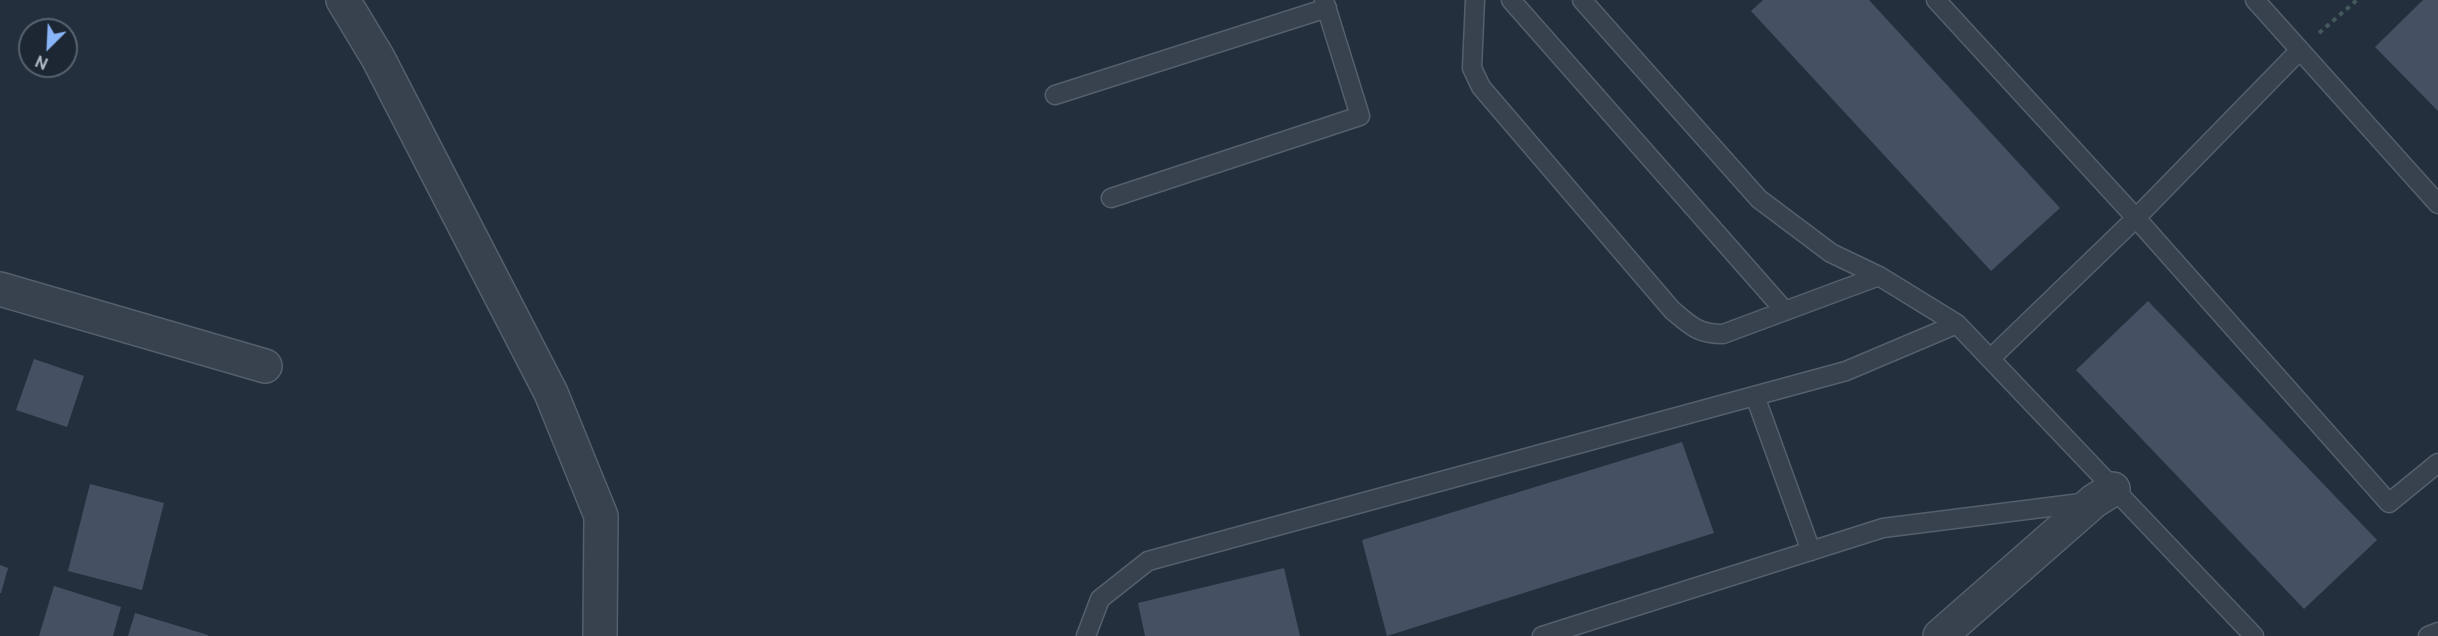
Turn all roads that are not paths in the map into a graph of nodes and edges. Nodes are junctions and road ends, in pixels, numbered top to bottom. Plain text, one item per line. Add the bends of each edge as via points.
1 (343, 0) edge
2 (1474, 0) edge
3 (1510, 0) edge
4 (1582, 0) edge
5 (1936, 0) edge
6 (2255, 0) edge
7 (1325, 4) edge
8 (2300, 50) junction
9 (1054, 95) dead end
10 (1111, 198) dead end
11 (2438, 204) edge
12 (2136, 218) junction
13 (1880, 276) junction
14 (0, 289) edge
15 (1785, 311) junction
16 (1957, 324) junction
17 (1990, 359) junction
18 (265, 366) dead end
19 (1755, 396) junction
20 (2438, 463) edge
21 (2104, 495) junction
22 (1811, 551) junction
23 (2438, 632) edge
24 (600, 636) edge
25 (1086, 636) edge
26 (1542, 636) edge
27 (1940, 636) edge
28 (2254, 636) edge
29 (2428, 636) edge

1 - 24 street via 389,79 559,414 600,516
2 - 15 lane via 1472,68 1481,87 1672,310 1705,334 1723,334
3 - 15 lane
4 - 13 lane via 1759,199 1831,253
5 - 12 lane
6 - 8 lane
7 - 9 lane
7 - 10 lane via 1360,116
8 - 11 lane
8 - 12 lane
12 - 17 lane
12 - 20 lane via 2389,502
13 - 15 lane
13 - 16 lane
14 - 18 street
16 - 17 lane
16 - 19 lane via 1846,371
17 - 21 lane
19 - 22 lane
19 - 25 lane via 1148,561 1100,599
21 - 22 lane via 1883,528
21 - 27 street
21 - 28 lane
22 - 26 lane
23 - 29 lane

